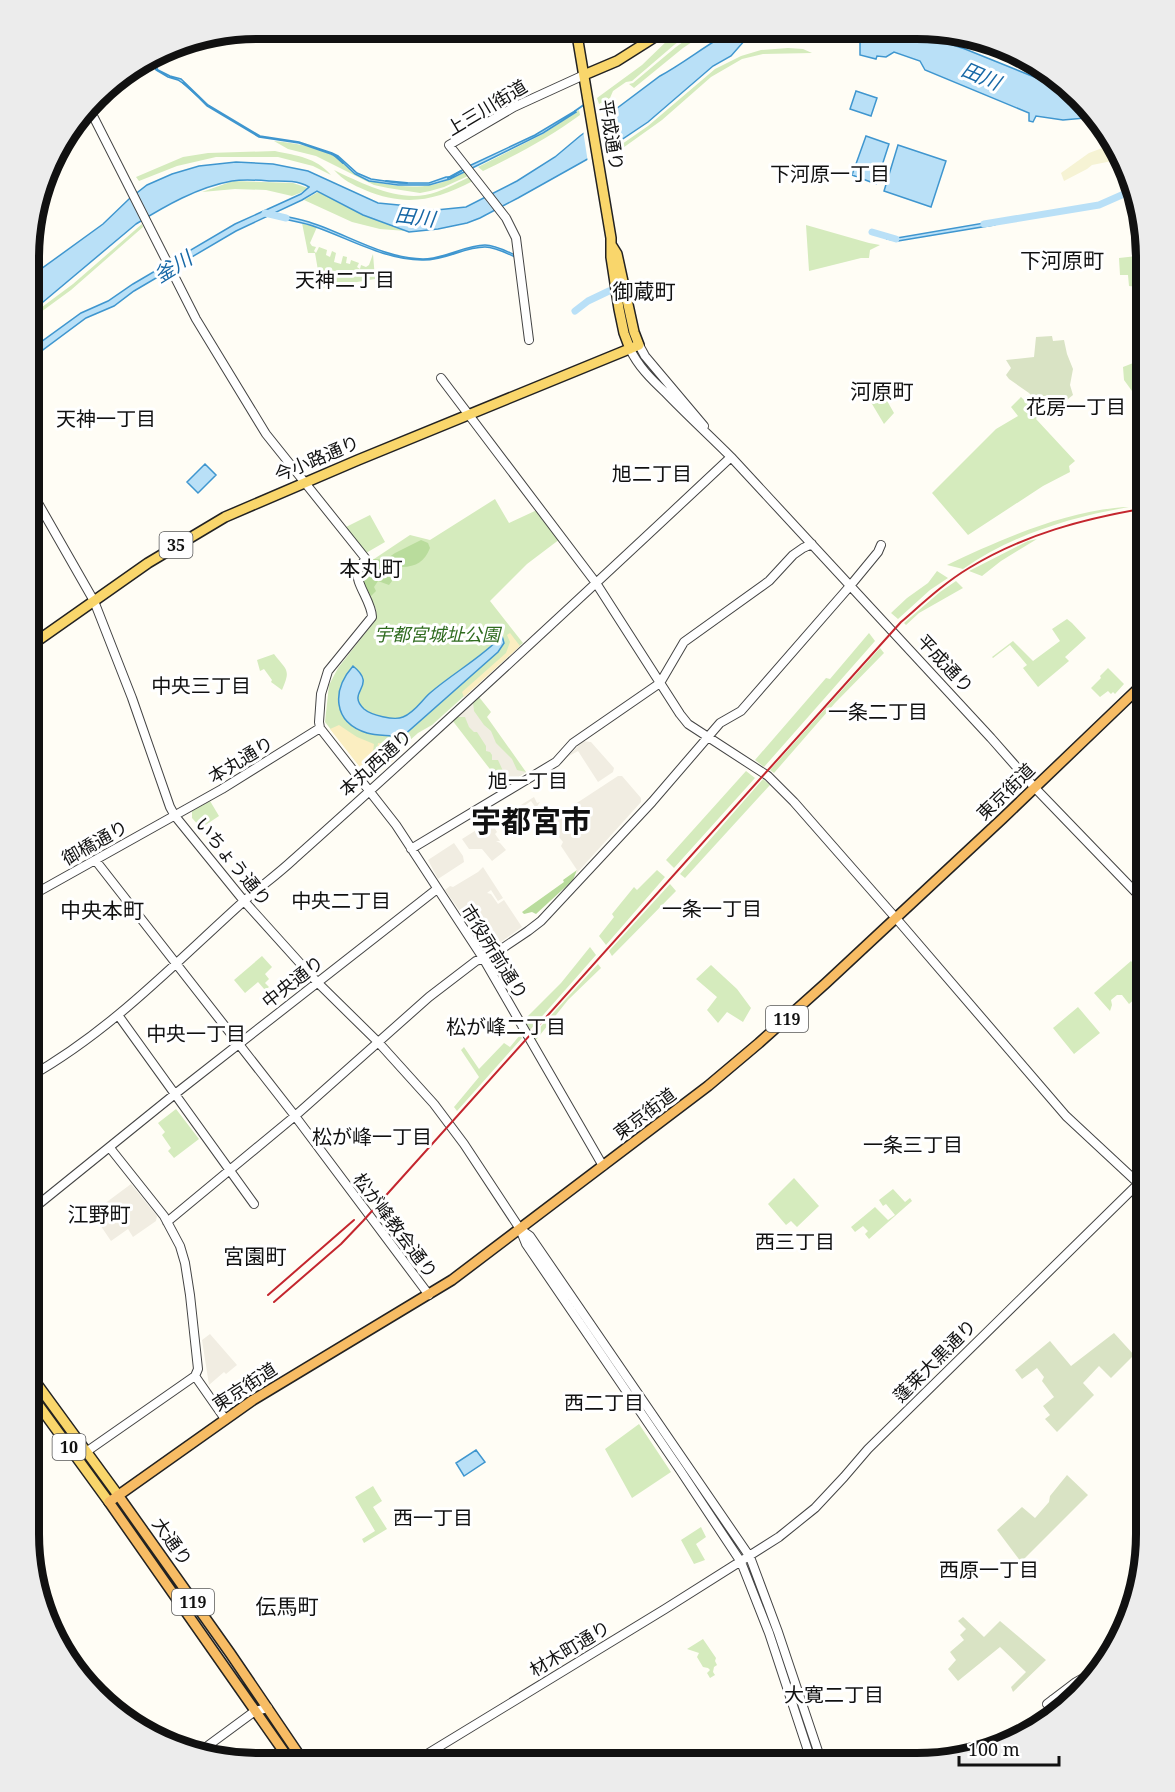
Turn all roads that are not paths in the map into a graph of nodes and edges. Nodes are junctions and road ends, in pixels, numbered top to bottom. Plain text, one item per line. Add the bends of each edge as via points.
1 (578, 39) edge
2 (652, 39) edge
3 (584, 75) junction
4 (92, 115) edge
5 (529, 340) dead end
6 (634, 347) junction
7 (441, 378) dead end
8 (468, 414) junction
9 (731, 457) junction
10 (304, 482) junction
11 (39, 505) edge
12 (812, 544) junction
13 (881, 545) dead end
14 (597, 583) junction
15 (850, 586) junction
16 (94, 600) junction
17 (39, 640) edge
18 (660, 683) junction
19 (1136, 691) edge
20 (320, 728) junction
21 (708, 737) junction
22 (1035, 788) junction
23 (370, 790) junction
24 (175, 816) junction
25 (411, 849) junction
26 (96, 861) junction
27 (437, 888) junction
28 (39, 892) edge
29 (1136, 893) edge
30 (244, 902) junction
31 (896, 918) junction
32 (483, 958) junction
33 (176, 965) junction
34 (317, 982) junction
35 (118, 1015) junction
36 (378, 1042) junction
37 (239, 1044) junction
38 (39, 1071) edge
39 (175, 1094) junction
40 (295, 1116) junction
41 (110, 1148) junction
42 (603, 1167) junction
43 (230, 1170) junction
44 (1136, 1181) edge
45 (1136, 1185) edge
46 (39, 1204) edge
47 (254, 1204) dead end
48 (167, 1222) junction
49 (520, 1229) junction
50 (429, 1295) junction
51 (195, 1376) junction
52 (39, 1387) edge
53 (39, 1406) edge
54 (225, 1419) junction
55 (86, 1452) junction
56 (118, 1495) junction
57 (109, 1502) junction
58 (750, 1557) junction
59 (741, 1562) junction
60 (1081, 1679) edge
61 (1049, 1702) junction
62 (1054, 1705) edge
63 (1052, 1706) edge
64 (268, 1708) junction
65 (255, 1710) junction
66 (206, 1747) edge
67 (285, 1753) edge
68 (298, 1753) edge
69 (429, 1753) edge
70 (809, 1753) edge
71 (819, 1753) edge

1 - 3 main road, 平成通り
2 - 3 main road, 上三川街道 via 627,56
3 - 5 street, 上三川街道 via 514,107 448,145 504,216 516,238
3 - 6 main road, 平成通り via 619,309 624,333
4 - 10 street via 196,319 266,434
6 - 8 main road, 今小路通り / 35
6 - 9 street, 平成通り via 635,360 648,375
7 - 8 street
8 - 10 main road, 今小路通り / 35
8 - 14 street
9 - 12 street, 平成通り
9 - 14 street, 本丸西通り
10 - 16 main road, 今小路通り / 35 via 208,526
10 - 20 street via 366,559 357,578 372,612 328,671 321,694
11 - 16 street, いちょう通り
12 - 15 street, 平成通り
12 - 18 street via 793,555 769,581 684,642
13 - 15 street
14 - 18 street
14 - 23 street, 本丸西通り
15 - 21 street via 741,711 720,723
15 - 22 street, 平成通り
16 - 17 main road, 今小路通り / 35
16 - 24 street, いちょう通り
18 - 21 street via 688,723
18 - 25 street via 573,743 556,762
19 - 22 highway, 東京街道 / 119
20 - 23 street, 市役所前通り
20 - 24 street, 本丸通り
21 - 31 street via 768,776
21 - 32 street via 547,914 528,931
22 - 29 street, 平成通り
22 - 31 highway, 東京街道 / 119
23 - 25 street, 市役所前通り
23 - 30 street, 本丸西通り
24 - 26 street, 御橋通り
24 - 30 street, いちょう通り
25 - 27 street, 市役所前通り
26 - 28 street, 御橋通り
26 - 33 street, 松が峰教会通り
27 - 32 street, 市役所前通り
27 - 34 street, 中央通り
30 - 33 street, 本丸西通り
30 - 34 street, いちょう通り
31 - 42 highway, 東京街道 / 119 via 739,1061
31 - 44 street via 1066,1116
32 - 36 street
32 - 42 street, 市役所前通り
33 - 35 street, 本丸西通り
33 - 37 street, 松が峰教会通り
34 - 36 street, いちょう通り
34 - 37 street, 中央通り
35 - 38 street, 本丸西通り
35 - 39 street
36 - 40 street
36 - 49 street, いちょう通り via 450,1125
37 - 39 street, 中央通り
37 - 40 street, 松が峰教会通り
39 - 41 street, 中央通り
39 - 43 street
40 - 43 street
40 - 50 street, 松が峰教会通り
41 - 46 street, 中央通り
41 - 48 street
42 - 49 highway, 東京街道 / 119
43 - 47 street
43 - 48 street
45 - 58 street, 蓬莱大黒通り via 868,1449 815,1508
48 - 51 street via 185,1263 198,1369
49 - 50 highway, 東京街道 / 119
49 - 58 street via 530,1236 582,1310
49 - 59 street via 523,1241
50 - 54 highway, 東京街道 / 119
51 - 54 street
51 - 55 street
52 - 55 main road, 大通り / 10
53 - 57 main road, 大通り / 10
54 - 56 highway, 東京街道 / 119
55 - 56 main road, 大通り / 10
56 - 57 highway, 東京街道 / 119
56 - 64 highway, 大通り / 119
57 - 65 highway, 大通り / 119
58 - 59 street, 蓬莱大黒通り
58 - 71 street
59 - 69 street, 材木町通り
59 - 70 street
60 - 61 street
61 - 62 street
61 - 63 street
64 - 65 street
64 - 68 highway, 大通り / 119
65 - 66 street
65 - 67 highway, 大通り / 119

